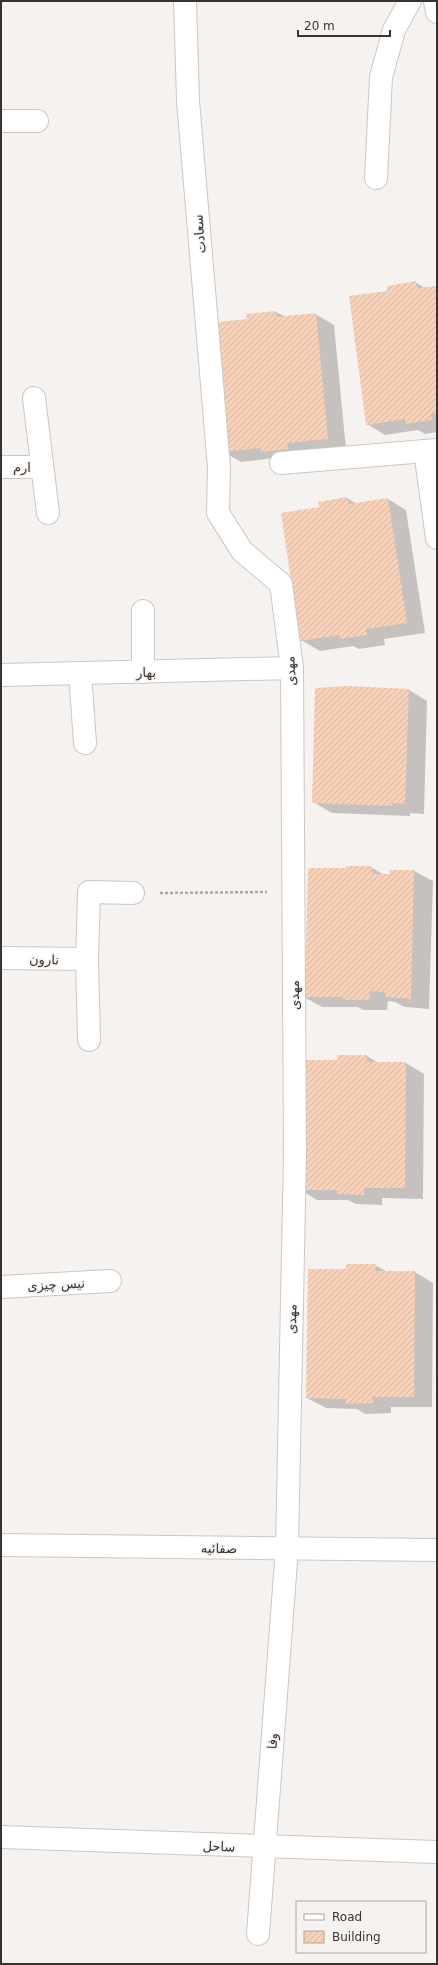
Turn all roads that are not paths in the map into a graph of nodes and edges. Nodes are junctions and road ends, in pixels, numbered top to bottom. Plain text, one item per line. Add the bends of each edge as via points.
1 (185, 1) edge
2 (410, 1) edge
3 (435, 1) edge
4 (437, 12) edge
5 (1, 121) edge
6 (37, 121) dead end
7 (376, 178) dead end
8 (34, 398) dead end
9 (431, 451) edge
10 (281, 463) dead end
11 (1, 467) edge
12 (42, 467) junction
13 (218, 467) joint
14 (48, 513) dead end
15 (437, 538) edge
16 (143, 611) dead end
17 (292, 668) junction
18 (143, 672) junction
19 (80, 673) junction
20 (1, 675) edge
21 (85, 742) dead end
22 (133, 893) road end
23 (1, 958) edge
24 (87, 959) junction
25 (89, 1040) dead end
26 (110, 1281) dead end
27 (1, 1287) edge
28 (1, 1545) edge
29 (287, 1548) junction
30 (437, 1550) edge
31 (1, 1837) edge
32 (264, 1847) junction
33 (437, 1852) edge
34 (258, 1934) dead end

1 - 13 street, سعادت via 188,101
2 - 7 street via 394,30 382,77
3 - 4 street
5 - 6 street
8 - 12 street
9 - 10 street
9 - 15 street
11 - 12 street, ارم
12 - 14 street
13 - 17 street, مهدی via 218,513 242,551 280,584
16 - 18 street
17 - 18 street, بهار
17 - 29 street, مهدی via 295,1153
18 - 19 street, بهار
19 - 20 street, بهار
19 - 21 street
22 - 24 street via 89,892
23 - 24 street, نارون
24 - 25 street
26 - 27 street, نیس چیزی
28 - 29 street, صفائیه
29 - 30 street, صفائیه
29 - 32 street, وفا
31 - 32 street, ساحل
32 - 33 street, ساحل
32 - 34 street, وفا

